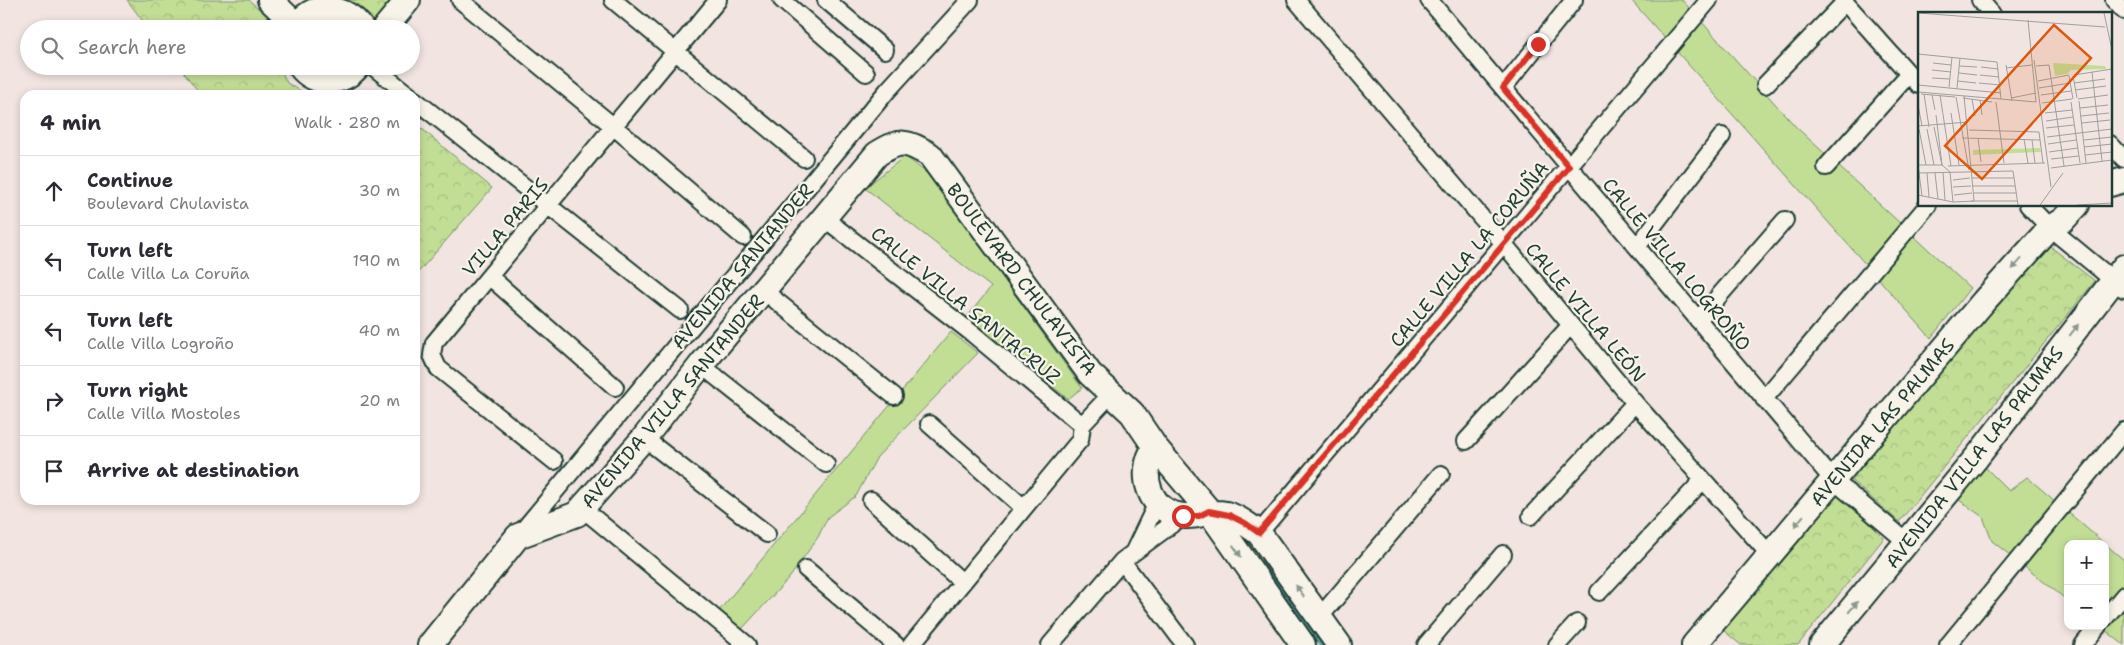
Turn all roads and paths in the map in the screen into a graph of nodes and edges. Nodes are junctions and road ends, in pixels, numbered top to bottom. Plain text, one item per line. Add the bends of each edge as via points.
1 (270, 0) edge
2 (408, 0) edge
3 (460, 0) edge
4 (613, 0) edge
5 (718, 0) edge
6 (782, 0) edge
7 (826, 0) edge
8 (970, 0) edge
9 (1296, 0) edge
10 (1574, 0) edge
11 (1709, 0) edge
12 (1980, 0) edge
13 (2114, 0) edge
14 (1844, 1) edge
15 (1437, 3) edge
16 (322, 4) edge
17 (2124, 11) edge
18 (1990, 12) edge
19 (290, 20) edge
20 (302, 20) edge
21 (355, 20) edge
22 (391, 20) edge
23 (885, 50) dead end
24 (676, 52) junction
25 (866, 73) dead end
26 (311, 75) edge
27 (348, 75) edge
28 (383, 75) edge
29 (1914, 80) edge
30 (1765, 85) dead end
31 (1503, 88) junction
32 (403, 90) edge
33 (420, 104) edge
34 (613, 126) junction
35 (1722, 136) dead end
36 (2112, 146) edge
37 (877, 154) joint
38 (804, 158) dead end
39 (2124, 159) edge
40 (1826, 166) dead end
41 (1569, 167) junction
42 (550, 204) junction
43 (1927, 206) edge
44 (2029, 206) edge
45 (2076, 206) edge
46 (824, 218) junction
47 (1784, 220) dead end
48 (2050, 228) junction
49 (743, 237) dead end
50 (1504, 244) junction
51 (1637, 247) junction
52 (490, 277) junction
53 (2120, 279) edge
54 (764, 290) junction
55 (680, 310) dead end
56 (1698, 320) junction
57 (1570, 326) junction
58 (701, 365) junction
59 (615, 387) dead end
60 (1112, 393) junction
61 (894, 396) dead end
62 (1764, 399) junction
63 (1635, 403) junction
64 (929, 424) dead end
65 (1082, 425) junction
66 (2124, 431) edge
67 (644, 438) junction
68 (1466, 441) dead end
69 (1155, 447) junction
70 (554, 460) dead end
71 (826, 464) dead end
72 (1441, 474) dead end
73 (1702, 480) junction
74 (1833, 480) junction
75 (871, 500) dead end
76 (1157, 503) junction
77 (582, 508) junction
78 (1024, 508) junction
79 (1209, 511) junction
80 (1183, 516) junction
81 (1531, 516) dead end
82 (1259, 533) junction
83 (767, 534) dead end
84 (518, 536) junction
85 (1907, 542) junction
86 (1503, 554) dead end
87 (1770, 555) junction
88 (1127, 557) junction
89 (806, 569) dead end
90 (962, 582) junction
91 (1599, 592) dead end
92 (2122, 598) edge
93 (2109, 613) edge
94 (1319, 618) junction
95 (1577, 623) dead end
96 (2095, 630) edge
97 (1707, 641) edge
98 (1057, 642) edge
99 (430, 645) edge
100 (747, 645) edge
101 (896, 645) edge
102 (911, 645) edge
103 (1185, 645) edge
104 (1304, 645) edge
105 (1338, 645) edge
106 (1426, 645) edge
107 (1557, 645) edge
108 (1822, 645) edge
109 (1948, 645) edge
110 (2083, 645) edge

1 - 19 street
2 - 22 street
3 - 34 street
4 - 24 street
5 - 24 street, VILLA PARIS
6 - 25 street
7 - 23 street
8 - 84 street, AVENIDA SANTANDER via 887,91
9 - 50 street, CALLE VILLA LEÓN
10 - 31 street
11 - 41 street, CALLE VILLA LA CORUÑA
12 - 18 street
13 - 17 street
14 - 29 street
14 - 30 street
15 - 31 street, CALLE VILLA LOGROÑO
16 - 20 street
16 - 21 street via 344,11
24 - 34 street, VILLA PARIS
24 - 38 street
26 - 27 street via 324,81
28 - 32 street
29 - 40 street
31 - 41 street, CALLE VILLA LOGROÑO
33 - 42 street
34 - 42 street, VILLA PARIS
34 - 49 street
35 - 51 street
36 - 39 street
37 - 46 street, AVENIDA VILLA SANTANDER
37 - 60 street, BOULEVARD CHULAVISTA via 893,144 909,142 930,155 1090,374
41 - 50 street, CALLE VILLA LA CORUÑA
41 - 51 street, CALLE VILLA LOGROÑO
42 - 52 street, VILLA PARIS
42 - 55 street
43 - 62 street
44 - 48 street
45 - 48 street, AVENIDA LAS PALMAS
46 - 54 street, AVENIDA VILLA SANTANDER
46 - 65 street, CALLE VILLA SANTACRUZ via 973,334
47 - 56 street
48 - 53 street
48 -> 74 street, AVENIDA LAS PALMAS
50 - 57 street, CALLE VILLA LEÓN
50 - 82 street, CALLE VILLA LA CORUÑA
51 - 56 street, CALLE VILLA LOGROÑO
52 - 59 street
52 - 70 street, VILLA PARIS via 434,343 432,355 438,368
85 -> 53 street, AVENIDA VILLA LAS PALMAS
54 - 58 street, AVENIDA VILLA SANTANDER
54 - 61 street
56 - 62 street, CALLE VILLA LOGROÑO
57 - 63 street, CALLE VILLA LEÓN
57 - 68 street
58 - 67 street, AVENIDA VILLA SANTANDER
58 - 71 street
60 - 65 street
60 - 69 street, BOULEVARD CHULAVISTA via 1132,413
62 - 74 street, CALLE VILLA LOGROÑO
63 - 73 street, CALLE VILLA LEÓN
63 - 81 street
64 - 78 street
65 - 78 street via 1080,440
66 - 109 street
67 - 77 street, AVENIDA VILLA SANTANDER
67 - 83 street
69 - 76 street via 1148,457 1146,471 1148,488
69 - 79 street, BOULEVARD CHULAVISTA
72 - 94 street
73 - 87 street, CALLE VILLA LEÓN
73 - 91 street
74 - 85 street, CALLE VILLA LOGROÑO
74 -> 87 street, AVENIDA LAS PALMAS
75 - 90 street
76 - 80 street via 1169,512
76 - 88 street
77 - 84 street, AVENIDA VILLA SANTANDER via 577,514
77 - 100 street
78 - 90 street
79 - 80 street via 1199,516
79 - 82 street via 1229,515
79 -> 104 street, BOULEVARD CHULAVISTA
80 - 88 street
94 -> 82 street
84 - 99 street
108 -> 85 street, AVENIDA VILLA LAS PALMAS
86 - 106 street
87 - 97 street, AVENIDA LAS PALMAS
88 - 98 street
88 - 103 street
89 - 101 street
90 - 102 street
92 - 93 street
94 - 105 street
95 - 107 street
96 - 110 street

